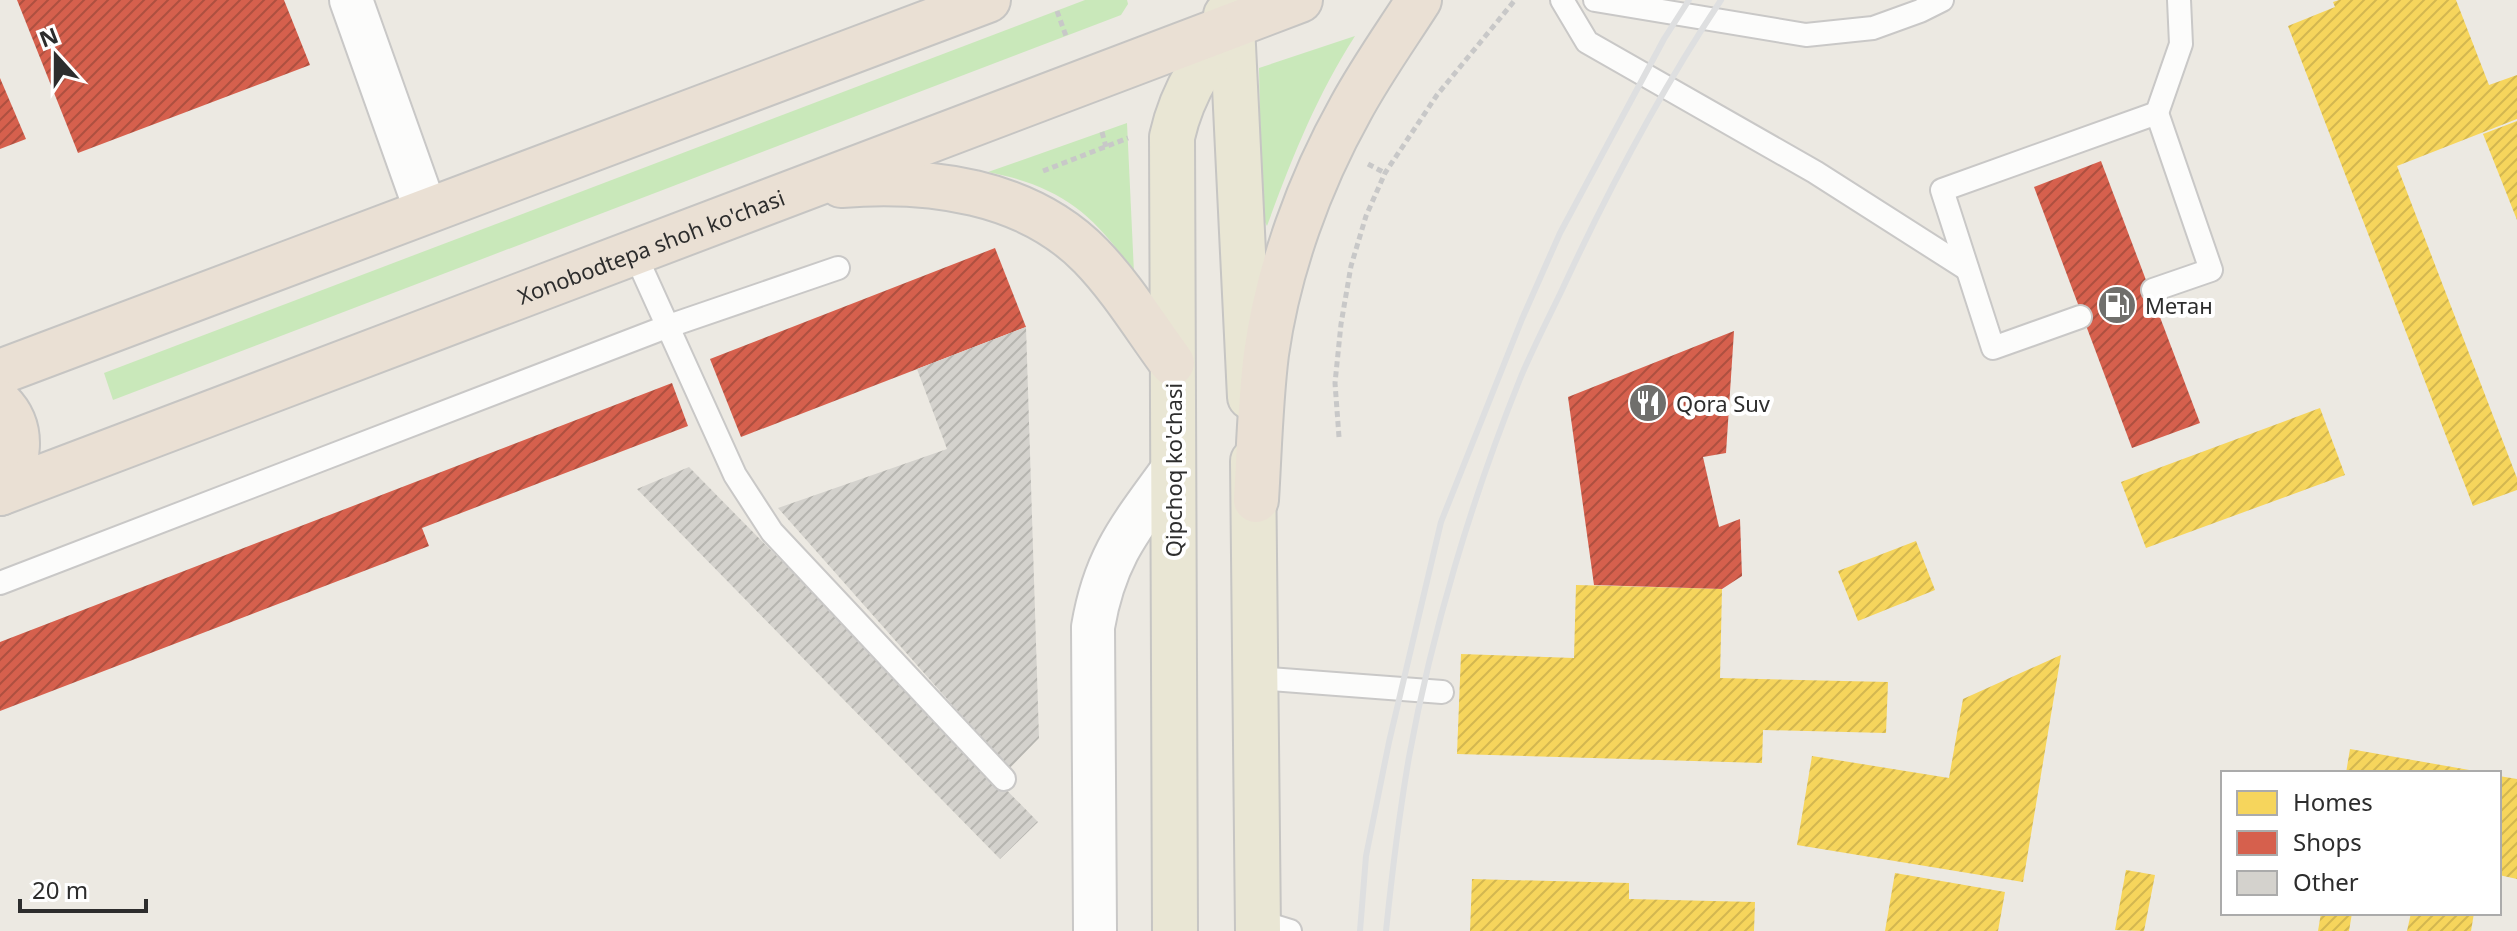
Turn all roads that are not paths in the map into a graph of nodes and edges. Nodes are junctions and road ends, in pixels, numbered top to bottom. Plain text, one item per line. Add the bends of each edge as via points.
1 (351, 0) edge
2 (988, 0) edge
3 (1300, 0) edge
4 (1419, 0) edge
5 (1562, 0) edge
6 (1595, 0) edge
7 (1942, 0) edge
8 (2179, 0) edge
9 (1233, 8) edge
10 (2157, 113) junction
11 (803, 188) junction
12 (426, 211) junction
13 (634, 252) junction
14 (838, 268) dead end
15 (1967, 269) junction
16 (2153, 290) dead end
17 (2080, 317) dead end
18 (666, 327) junction
19 (1172, 363) junction
20 (0, 372) edge
21 (0, 403) edge
22 (1172, 470) junction
23 (0, 493) edge
24 (1256, 500) junction
25 (0, 583) edge
26 (1256, 678) junction
27 (1442, 692) dead end
28 (1004, 779) dead end
29 (1269, 928) edge
30 (1095, 931) edge
31 (1175, 931) edge

1 - 12 street
2 - 12 highway
3 - 9 highway, Xonobodtepa shoh ko'chasi
4 - 24 highway via 1350,108 1298,225 1266,355
5 - 15 lane via 1587,42 1815,172
6 - 7 lane via 1806,35 1873,28
8 - 10 lane via 2181,44
9 - 11 highway, Xonobodtepa shoh ko'chasi
9 - 19 main road, Qipchoq ko'chasi via 1183,98 1172,137
9 - 24 main road
10 - 15 lane via 1942,190
10 - 16 lane via 2211,270
11 - 13 highway, Xonobodtepa shoh ko'chasi
11 - 19 highway via 913,184 1010,204 1058,229 1090,255
12 - 20 highway
13 - 18 lane
13 - 23 highway, Xonobodtepa shoh ko'chasi
14 - 18 lane
15 - 17 lane via 1993,348
18 - 25 lane
18 - 28 lane via 735,475 772,532
19 - 22 main road, Qipchoq ko'chasi
21 - 23 highway via 15,424 18,443
22 - 30 street via 1120,543 1095,616
22 - 31 main road, Qipchoq ko'chasi
24 - 26 main road
26 - 27 lane
26 - 29 main road

